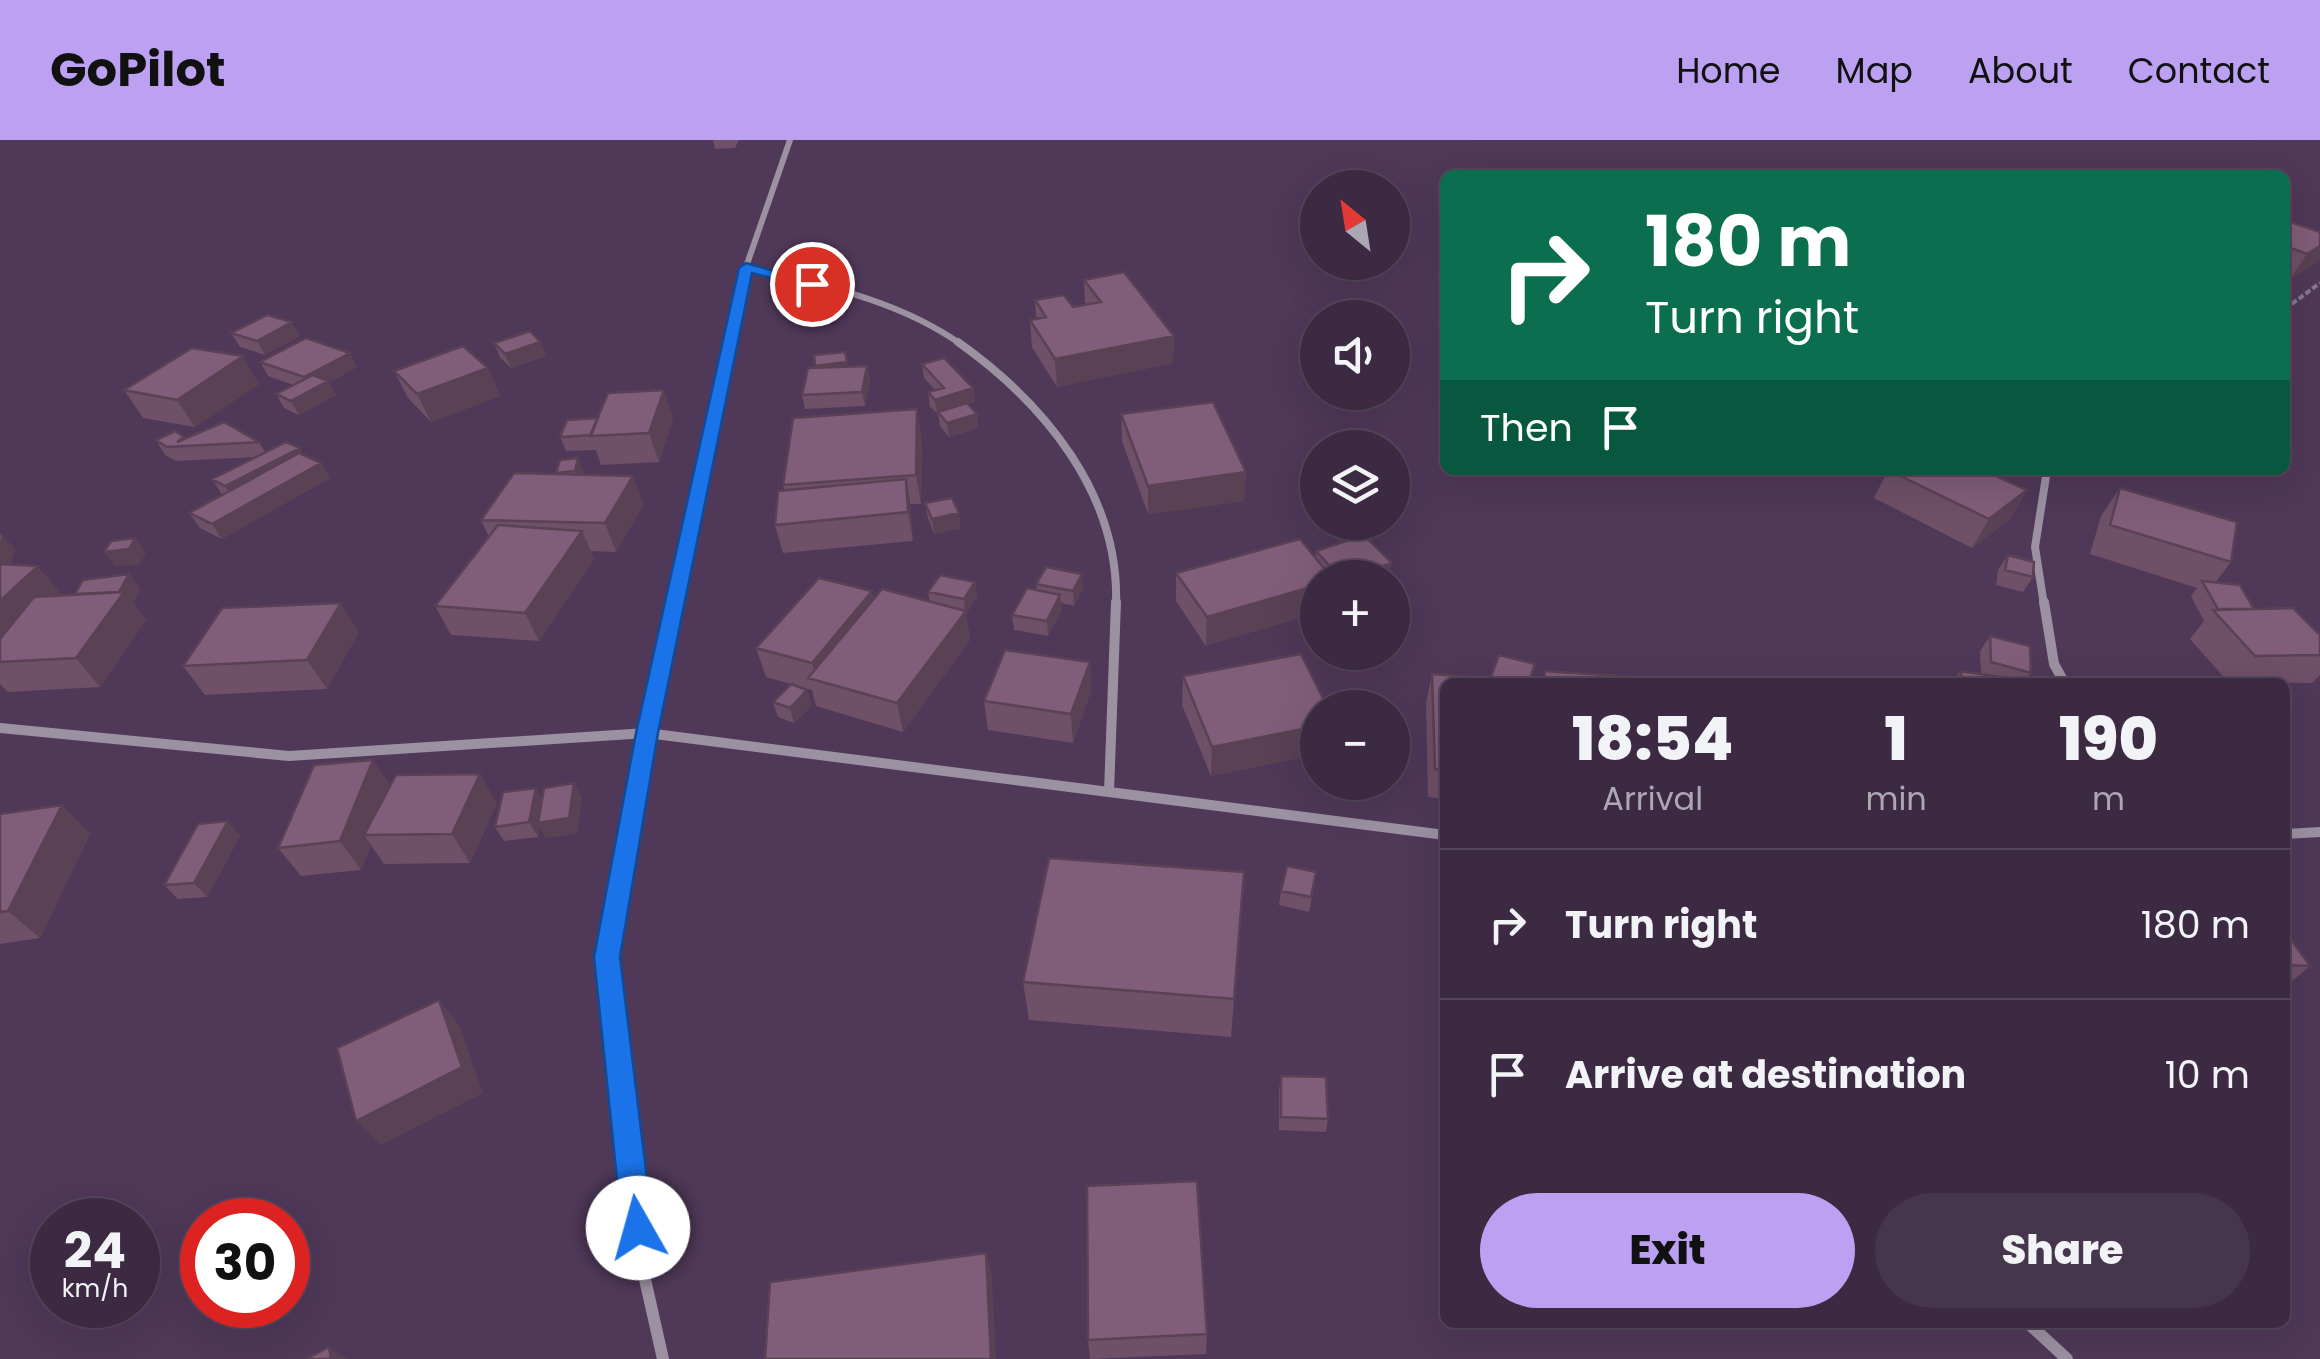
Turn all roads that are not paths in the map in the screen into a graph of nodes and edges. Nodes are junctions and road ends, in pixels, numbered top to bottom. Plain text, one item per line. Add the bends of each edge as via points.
1 (790, 140) edge
2 (746, 268) junction
3 (2045, 475) edge
4 (2062, 678) edge
5 (0, 728) edge
6 (647, 733) junction
7 (1110, 792) junction
8 (2320, 832) edge
9 (1440, 834) edge
10 (2290, 834) edge
11 (2034, 1328) edge
12 (663, 1359) edge
13 (2068, 1359) edge

1 - 2 street
2 - 6 street
2 - 7 street via 913,316 1023,392 1067,442 1102,513 1116,579
3 - 4 street via 2034,546
5 - 6 street via 289,756
6 - 7 street
6 - 12 street via 607,957 642,1266
7 - 9 street
8 - 10 street
11 - 13 street

